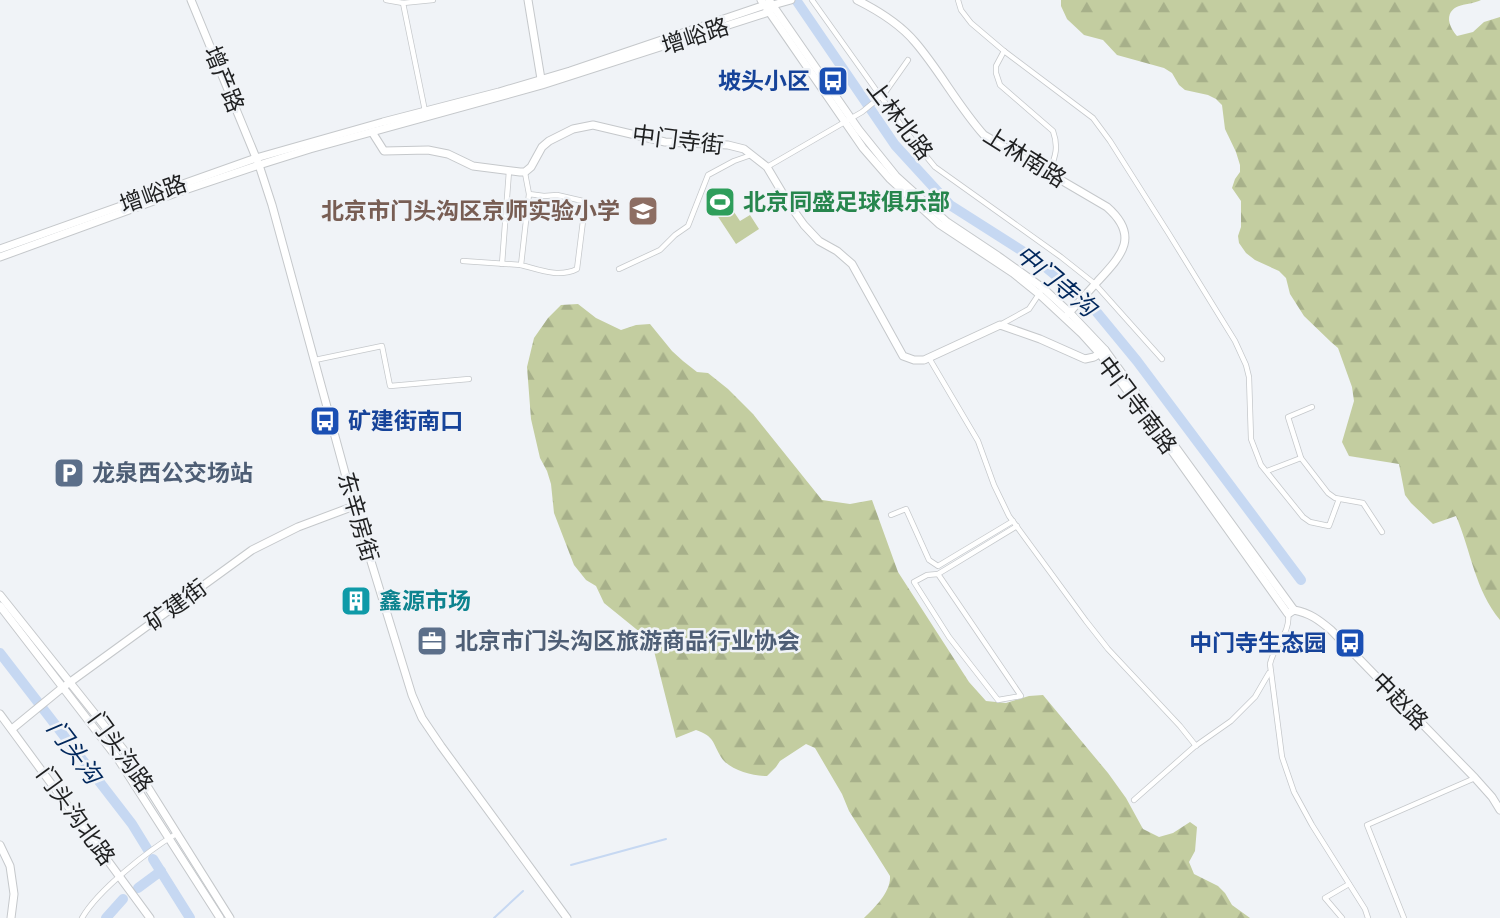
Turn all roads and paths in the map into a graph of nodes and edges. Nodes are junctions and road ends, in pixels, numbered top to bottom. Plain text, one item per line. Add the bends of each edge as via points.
1 (191, 0) edge
2 (386, 0) edge
3 (433, 0) edge
4 (528, 0) edge
5 (812, 0) edge
6 (857, 0) edge
7 (958, 0) edge
8 (788, 1) edge
9 (403, 3) junction
10 (767, 5) edge
11 (1004, 51) junction
12 (908, 60) dead end
13 (541, 79) junction
14 (882, 96) junction
15 (425, 111) junction
16 (848, 121) junction
17 (372, 132) junction
18 (752, 154) junction
19 (257, 161) junction
20 (767, 167) junction
21 (509, 171) junction
22 (525, 172) junction
23 (1049, 173) junction
24 (529, 194) junction
25 (0, 249) edge
26 (0, 257) edge
27 (463, 261) dead end
28 (502, 264) junction
29 (521, 265) junction
30 (619, 269) dead end
31 (1095, 284) junction
32 (1041, 291) junction
33 (1070, 311) junction
34 (1000, 325) junction
35 (1102, 352) junction
36 (929, 357) junction
37 (1162, 359) dead end
38 (315, 360) junction
39 (469, 379) dead end
40 (1311, 407) dead end
41 (1301, 458) junction
42 (1266, 471) junction
43 (1339, 499) junction
44 (354, 506) junction
45 (891, 515) dead end
46 (1013, 521) junction
47 (1017, 526) junction
48 (1382, 532) dead end
49 (938, 574) junction
50 (0, 595) edge
51 (0, 606) edge
52 (1291, 612) junction
53 (1270, 673) junction
54 (71, 682) junction
55 (60, 690) junction
56 (0, 714) edge
57 (12, 729) junction
58 (1196, 746) junction
59 (1475, 778) junction
60 (1134, 800) dead end
61 (1500, 810) edge
62 (176, 834) junction
63 (169, 839) junction
64 (0, 845) edge
65 (120, 876) junction
66 (1349, 884) junction
67 (11, 918) edge
68 (82, 918) edge
69 (150, 918) edge
70 (220, 918) edge
71 (230, 918) edge
72 (567, 918) edge
73 (1342, 918) edge
74 (1368, 918) edge
75 (1404, 918) edge

1 - 19 street, 增产路
2 - 9 street
3 - 9 street
4 - 13 street
5 - 14 street, 上林北路
6 - 23 street, 上林南路 via 914,39 984,135
7 - 11 street via 971,23
8 - 10 street
9 - 15 street
10 - 13 street, 增峪路
10 - 16 street, 中门寺南路
10 - 17 street, 增峪路 via 542,85
11 - 23 street via 996,65 1000,85 1053,131 1057,141
11 - 42 street via 1093,118 1169,234 1246,365 1251,439
12 - 14 street
13 - 15 street, 增峪路
14 - 16 street
14 - 31 street, 上林北路 via 935,167
15 - 19 street, 增峪路
16 - 20 street
16 - 32 street, 中门寺南路 via 930,208
17 - 19 street, 增峪路
17 - 21 street via 384,151 428,150 473,166
18 - 20 street, 中门寺街
18 - 22 street, 中门寺街 via 728,145 665,142 593,125 549,141
18 - 30 street via 708,175 688,226 660,250
19 - 25 street, 增峪路
19 - 26 street, 增峪路
19 - 38 street, 东辛房街
20 - 36 street, 中门寺街 via 804,225 852,264 903,356 914,360
21 - 22 street
21 - 28 street
22 - 24 street
23 - 31 street, 上林南路 via 1107,206 1121,222 1125,234 1120,256
24 - 29 street
24 - 29 street via 557,195 585,205 577,269 558,274
27 - 28 street
28 - 29 street
31 - 33 street, 上林南路
31 - 37 street, 上林北路
32 - 33 street, 中门寺南路
32 - 34 street via 1029,309
33 - 35 street, 中门寺南路
34 - 35 street via 1085,359
34 - 36 street
35 - 52 street, 中门寺南路
36 - 46 street via 978,441
38 - 39 street via 382,346 390,386
38 - 44 street, 东辛房街
40 - 41 street via 1288,417
41 - 42 street
41 - 43 street via 1328,493
42 - 43 street via 1310,523 1329,526
43 - 48 street via 1363,503
44 - 54 street, 矿建街 via 252,550
44 - 72 street, 东辛房街 via 422,718
45 - 46 street via 906,509 929,560 938,566
46 - 47 street
47 - 49 street
47 - 58 street via 1108,649
49 - 49 street via 1007,675 1021,696 998,700 949,637 914,582
50 - 54 street, 门头沟路
51 - 55 street, 门头沟路
52 - 53 street via 1290,624 1271,657
52 - 59 street, 中赵路 via 1317,617
53 - 58 street via 1231,722
53 - 66 street via 1282,757 1294,792
54 - 55 street, 矿建街
54 - 62 street, 门头沟路 via 127,754
55 - 57 street, 矿建街
55 - 63 street, 门头沟路 via 118,759
56 - 57 street, 门头沟北路
57 - 65 street, 门头沟北路
58 - 60 street
59 - 61 street, 中赵路
59 - 75 street via 1367,825
62 - 63 street
62 - 71 street, 门头沟路
63 - 65 street
63 - 70 street, 门头沟路
64 - 67 street via 10,866
65 - 68 street
65 - 69 street, 门头沟北路
66 - 73 street via 1325,898
66 - 74 street

